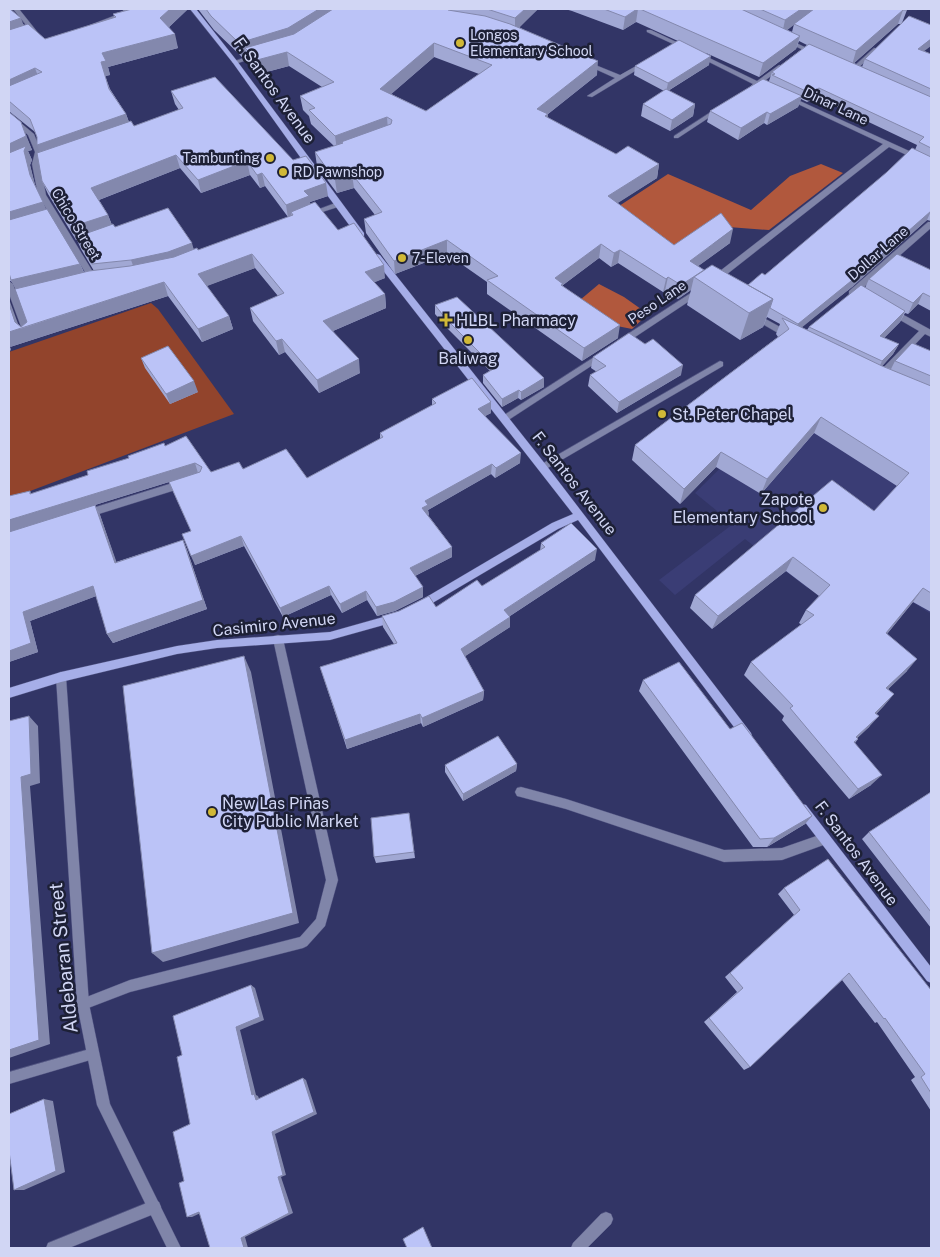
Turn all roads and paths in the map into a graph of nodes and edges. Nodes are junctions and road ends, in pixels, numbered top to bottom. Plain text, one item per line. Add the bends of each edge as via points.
1 (16, 9) edge
2 (125, 9) edge
3 (193, 9) edge
4 (81, 29) edge
5 (649, 31) edge
6 (35, 32) junction
7 (790, 33) edge
8 (26, 36) edge
9 (44, 42) edge
10 (677, 44) junction
11 (880, 44) edge
12 (669, 48) edge
13 (804, 49) junction
14 (268, 52) edge
15 (796, 54) edge
16 (820, 55) edge
17 (653, 58) edge
18 (575, 59) edge
19 (788, 60) edge
20 (235, 62) junction
21 (845, 66) edge
22 (854, 69) junction
23 (862, 73) edge
24 (620, 78) junction
25 (758, 84) junction
26 (750, 89) edge
27 (590, 96) dead end
28 (725, 105) edge
29 (9, 115) edge
30 (676, 137) dead end
31 (888, 144) junction
32 (317, 160) edge
33 (46, 162) edge
34 (309, 163) junction
35 (36, 164) junction
36 (931, 164) edge
37 (338, 204) junction
38 (56, 218) junction
39 (301, 218) edge
40 (47, 221) edge
41 (931, 224) edge
42 (83, 243) edge
43 (366, 243) edge
44 (74, 246) junction
45 (372, 251) edge
46 (104, 279) edge
47 (94, 280) junction
48 (86, 282) edge
49 (9, 284) edge
50 (856, 290) junction
51 (864, 295) edge
52 (848, 296) edge
53 (881, 305) edge
54 (746, 310) edge
55 (928, 332) edge
56 (28, 335) edge
57 (795, 339) edge
58 (720, 364) dead end
59 (887, 382) edge
60 (504, 419) junction
61 (543, 467) junction
62 (189, 482) edge
63 (580, 515) junction
64 (75, 517) edge
65 (278, 639) junction
66 (61, 677) junction
67 (9, 692) edge
68 (754, 746) edge
69 (521, 792) dead end
70 (796, 800) edge
71 (828, 843) junction
72 (931, 977) edge
73 (83, 1004) junction
74 (93, 1054) junction
75 (9, 1078) edge
76 (154, 1207) junction
77 (606, 1219) dead end
78 (53, 1248) edge
79 (174, 1248) edge
80 (578, 1248) edge

1 - 6 street
2 - 4 street via 128,13
3 - 20 street, F. Santos Avenue
5 - 10 street, Dinar Lane
6 - 8 street
6 - 9 street
7 - 13 street via 782,39
10 - 12 street
10 - 25 street, Dinar Lane
11 - 22 street
13 - 15 street
13 - 16 street
14 - 20 street
17 - 24 street
18 - 24 street
19 - 25 street
20 - 34 street, F. Santos Avenue
21 - 22 street
22 - 23 street
24 - 27 street
25 - 26 street
25 - 31 street, Dinar Lane
28 - 30 street
29 - 35 street, Chico Street via 31,134
31 - 36 street, Dinar Lane
31 - 60 street, Peso Lane via 709,289
32 - 34 street
33 - 35 street
34 - 37 street, F. Santos Avenue
35 - 38 street, Chico Street via 42,196
37 - 39 street
37 - 43 street, F. Santos Avenue
38 - 40 street
38 - 44 street, Chico Street
41 - 50 street, Dollar Lane
42 - 44 street
44 - 47 street, Chico Street
45 - 60 street, F. Santos Avenue
46 - 47 street, Chico Street
47 - 48 street
49 - 56 street via 20,298
50 - 51 street
50 - 52 street, Dollar Lane
53 - 55 street
54 - 57 street
55 - 59 street via 874,376
58 - 61 street
60 - 61 street, F. Santos Avenue
61 - 63 street, F. Santos Avenue
62 - 64 street
63 - 65 street, Casimiro Avenue via 555,526 399,616 330,636
63 - 68 street, F. Santos Avenue
65 - 66 street, Casimiro Avenue via 177,650
65 - 73 street via 332,880 321,922 303,942 130,986
66 - 67 street, Casimiro Avenue
66 - 73 street, Aldebaran Street
69 - 71 street via 724,856 782,854
70 - 71 street, F. Santos Avenue
71 - 72 street, F. Santos Avenue
73 - 74 street, Aldebaran Street
74 - 75 street
74 - 76 street, Aldebaran Street via 104,1105
76 - 78 street
76 - 79 street, Aldebaran Street
77 - 80 street

